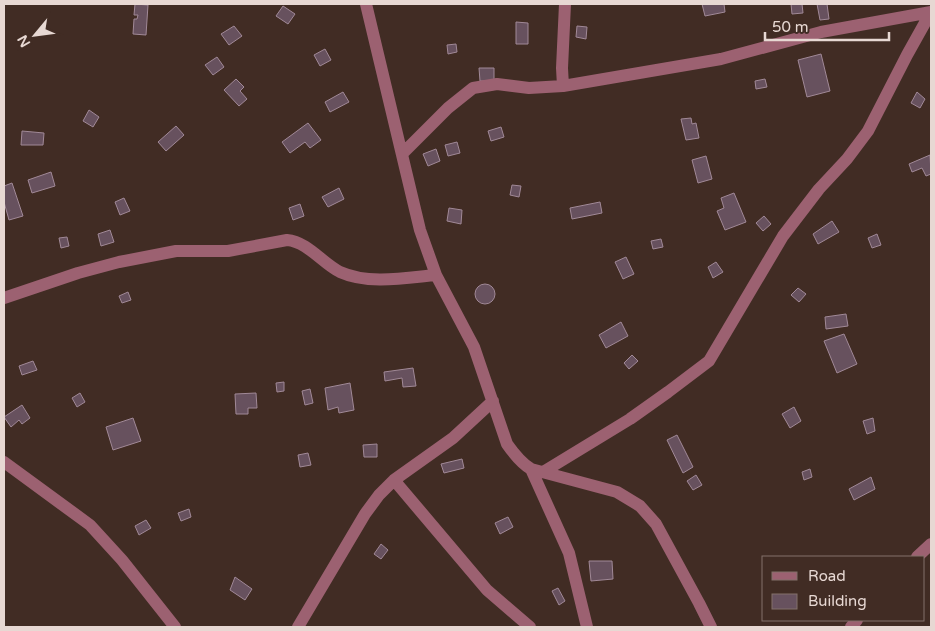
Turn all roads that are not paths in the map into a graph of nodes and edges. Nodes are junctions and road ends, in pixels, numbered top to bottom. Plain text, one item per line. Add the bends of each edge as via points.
1 (366, 4) edge
2 (565, 4) edge
3 (931, 12) edge
4 (563, 86) junction
5 (403, 153) junction
6 (436, 275) junction
7 (4, 298) edge
8 (493, 401) junction
9 (4, 462) edge
10 (537, 470) junction
11 (394, 480) junction
12 (931, 544) edge
13 (917, 556) edge
14 (175, 627) edge
15 (298, 627) edge
16 (530, 627) edge
17 (587, 627) edge
18 (710, 627) edge

1 - 5 street
2 - 4 street
3 - 4 street via 821,32 721,58
3 - 10 street via 868,131 782,236 709,361 630,419
4 - 5 street via 530,88 498,84 473,88
5 - 6 street via 420,230
6 - 7 street via 384,280 364,278 340,272 305,247 287,240 228,251 176,251 119,262
6 - 8 street via 474,347
8 - 10 street via 507,444 523,464
8 - 11 street via 452,438
9 - 14 street via 90,525
10 - 17 street via 569,554
10 - 18 street via 617,492 640,506 656,524
11 - 15 street via 365,514
11 - 16 street via 487,590
12 - 13 street

